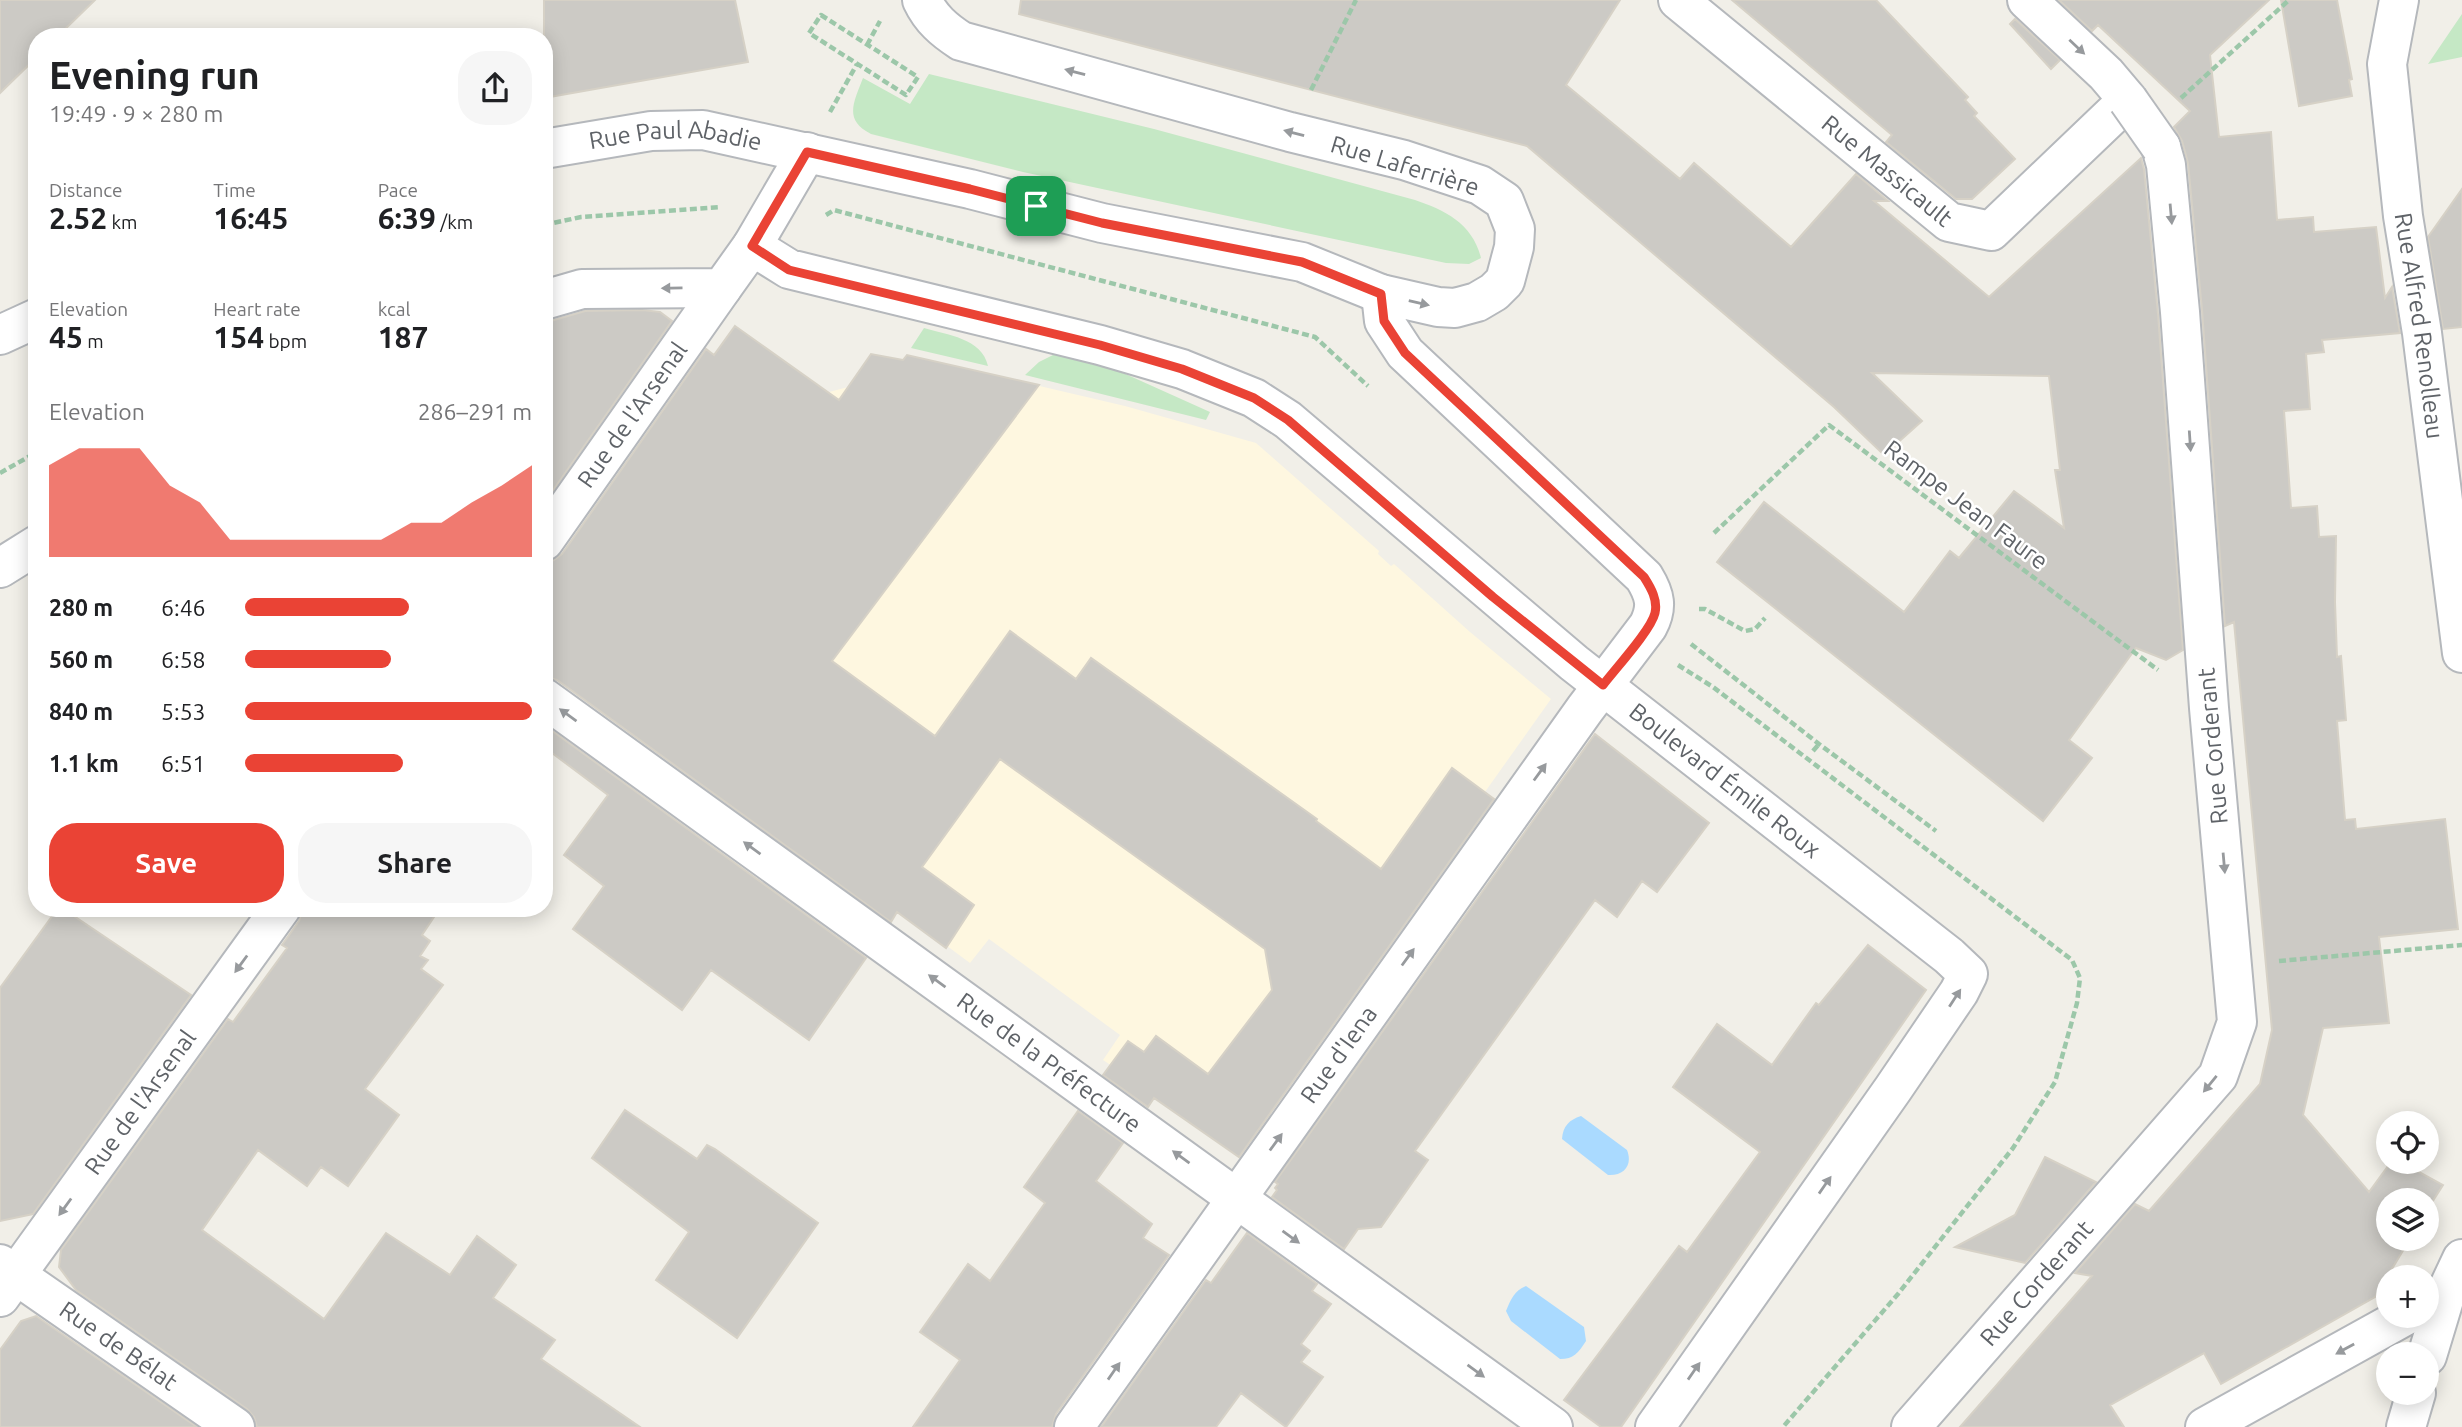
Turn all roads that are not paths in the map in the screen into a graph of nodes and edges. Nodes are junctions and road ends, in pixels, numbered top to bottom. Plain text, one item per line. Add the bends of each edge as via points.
1 (922, 0) edge
2 (1678, 0) edge
3 (2027, 0) edge
4 (2399, 0) edge
5 (2128, 100) junction
6 (553, 147) edge
7 (807, 152) junction
8 (752, 246) junction
9 (722, 288) junction
10 (1381, 294) junction
11 (553, 297) edge
12 (28, 322) edge
13 (0, 335) edge
14 (553, 528) edge
15 (28, 551) edge
16 (0, 568) edge
17 (2462, 653) edge
18 (1603, 685) junction
19 (553, 704) edge
20 (274, 917) edge
21 (1236, 1197) junction
22 (2462, 1259) edge
23 (5, 1279) edge
24 (2439, 1296) edge
25 (2383, 1328) edge
26 (2412, 1405) edge
27 (235, 1427) edge
28 (1074, 1427) edge
29 (1553, 1427) edge
30 (1655, 1427) edge
31 (1910, 1427) edge
32 (2205, 1427) edge
33 (2406, 1427) edge

10 -> 1 street, Rue Laferrière via 1455,307 1494,292 1505,281 1514,247 1514,229 1504,201 1480,185 1404,160 961,41 943,29
2 - 5 street, Rue Massicault via 1949,222 1991,231
3 -> 5 street, Rue Corderant
4 - 17 street, Rue Alfred Renolleau via 2387,64
5 -> 31 street, Rue Corderant, bridge via 2161,147 2166,165 2236,1022 2218,1076
6 - 7 street, Rue Paul Abadie via 650,131 703,130
7 - 8 street
7 - 10 street, Rue Laferrière via 1102,223 1302,262
8 - 9 street
8 - 18 street, Boulevard Émile Roux via 789,270 1100,345 1182,369 1254,398 1288,420
9 -> 11 street via 582,289
9 - 14 street, Rue de l'Arsenal
10 - 18 street, Rue d'Iena via 1384,321 1405,353 1644,577 1654,595 1655,612
12 - 13 street
15 - 16 street
21 -> 18 street, Rue d'Iena
30 -> 18 street, Boulevard Émile Roux via 1893,1089 1968,974
21 -> 19 street, Rue de la Préfecture
20 -> 23 street, Rue de l'Arsenal
28 -> 21 street, Rue d'Iena
21 -> 29 street, Rue de la Préfecture
22 - 24 street
23 - 27 street, Rue de Bélat
25 -> 32 street
26 - 33 street

